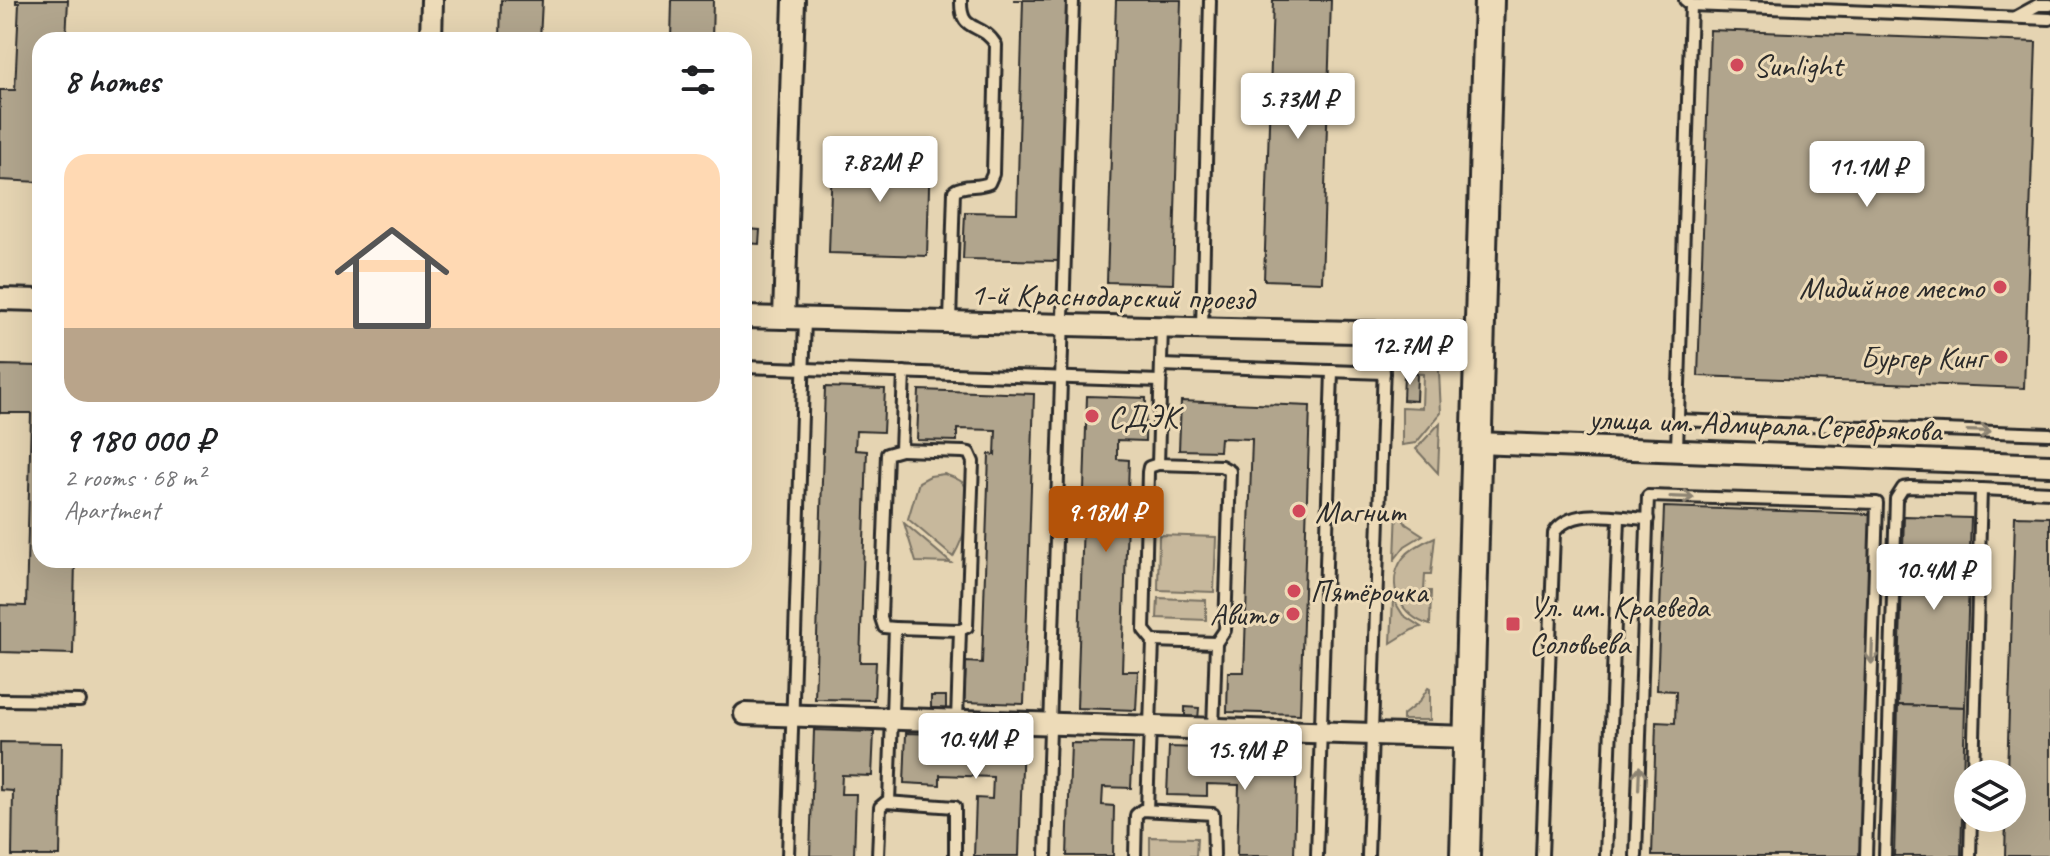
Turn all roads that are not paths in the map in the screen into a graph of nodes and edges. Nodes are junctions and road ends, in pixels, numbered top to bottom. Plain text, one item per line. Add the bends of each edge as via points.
1 (432, 0) edge
2 (794, 0) edge
3 (961, 0) edge
4 (1073, 0) edge
5 (1210, 0) edge
6 (1489, 0) edge
7 (1688, 2) edge
8 (1761, 4) edge
9 (2050, 5) edge
10 (2014, 18) junction
11 (2050, 19) edge
12 (431, 32) edge
13 (0, 299) edge
14 (32, 300) edge
15 (752, 317) edge
16 (784, 318) junction
17 (805, 319) junction
18 (950, 322) junction
19 (1063, 325) junction
20 (1162, 327) junction
21 (1202, 328) junction
22 (1385, 333) junction
23 (1479, 335) junction
24 (1161, 365) junction
25 (752, 367) edge
26 (804, 369) junction
27 (1332, 371) junction
28 (904, 372) junction
29 (1384, 373) junction
30 (1062, 378) junction
31 (1160, 381) junction
32 (1678, 420) junction
33 (2050, 434) edge
34 (1477, 443) junction
35 (1677, 449) junction
36 (901, 450) junction
37 (1158, 464) junction
38 (2050, 465) edge
39 (1981, 489) junction
40 (2050, 492) edge
41 (1619, 518) junction
42 (1648, 519) junction
43 (895, 628) junction
44 (960, 630) junction
45 (1153, 641) junction
46 (1216, 643) junction
47 (0, 700) edge
48 (80, 701) dead end
49 (745, 714) dead end
50 (792, 715) junction
51 (892, 718) junction
52 (957, 720) junction
53 (1051, 724) junction
54 (1150, 727) junction
55 (1213, 729) junction
56 (1320, 732) junction
57 (1372, 734) junction
58 (1469, 737) junction
59 (1973, 760) edge
60 (889, 802) junction
61 (1147, 810) junction
62 (1971, 832) edge
63 (788, 856) edge
64 (878, 856) edge
65 (955, 856) edge
66 (1046, 856) edge
67 (1135, 856) edge
68 (1214, 856) edge
69 (1317, 856) edge
70 (1368, 856) edge
71 (1465, 856) edge
72 (1542, 856) edge
73 (1606, 856) edge
74 (1636, 856) edge
75 (1866, 856) edge
76 (1885, 856) edge
77 (1970, 856) edge

1 - 12 street
2 - 16 street
3 - 18 lane via 960,16 966,24 996,45 993,174 980,187 954,191
4 - 19 lane
5 - 21 lane
6 - 23 main road
7 - 8 lane
7 - 32 lane
8 - 10 lane
9 - 10 lane via 2038,5
10 - 11 lane
13 - 14 street
15 - 16 street, 1-й Краснодарский проезд
16 - 17 street, 1-й Краснодарский проезд
17 - 18 street, 1-й Краснодарский проезд
17 - 26 lane
18 - 19 street, 1-й Краснодарский проезд
19 - 20 street, 1-й Краснодарский проезд
19 - 30 lane
20 - 21 street, 1-й Краснодарский проезд
20 - 24 lane
21 - 22 street, 1-й Краснодарский проезд
22 - 23 street, 1-й Краснодарский проезд
22 - 29 lane
23 - 34 main road
24 - 27 lane
24 - 31 lane
25 - 26 lane
26 - 28 lane
26 - 50 lane
27 - 29 lane
27 - 56 lane
28 - 30 lane
28 - 36 lane
29 - 57 lane
30 - 31 lane
30 - 53 lane
31 - 37 lane
32 -> 33 lane
32 - 35 lane
34 - 35 street, улица им. Адмирала Серебрякова
34 - 58 main road
35 - 38 street, улица им. Адмирала Серебрякова
36 - 43 lane via 887,454 883,562 882,623
36 - 44 lane via 963,452 973,457 967,624
37 - 45 lane via 1148,472 1144,601 1144,630
37 - 46 lane via 1221,466 1230,471 1225,630
39 - 40 lane
39 - 59 lane
39 - 76 lane via 1910,487 1896,499
41 - 42 lane
41 - 72 lane via 1569,518 1554,533
41 - 73 lane
74 -> 42 lane
42 -> 75 lane via 1648,496 1877,503
43 - 44 lane
43 - 51 lane
44 - 52 lane
45 - 46 lane
45 - 54 lane
46 - 55 lane
47 - 48 lane
49 - 50 street
50 - 51 street
50 - 63 lane
51 - 52 street
51 - 60 lane
52 - 53 street
53 - 54 street
53 - 66 lane
54 - 55 street
54 - 61 lane
55 - 56 street
56 - 57 street
56 - 69 lane
57 - 58 street
57 - 70 lane
58 - 71 main road
60 - 64 lane via 880,807
60 - 65 lane via 955,807
61 - 67 lane via 1136,815
61 - 68 lane via 1213,814
62 - 77 lane

